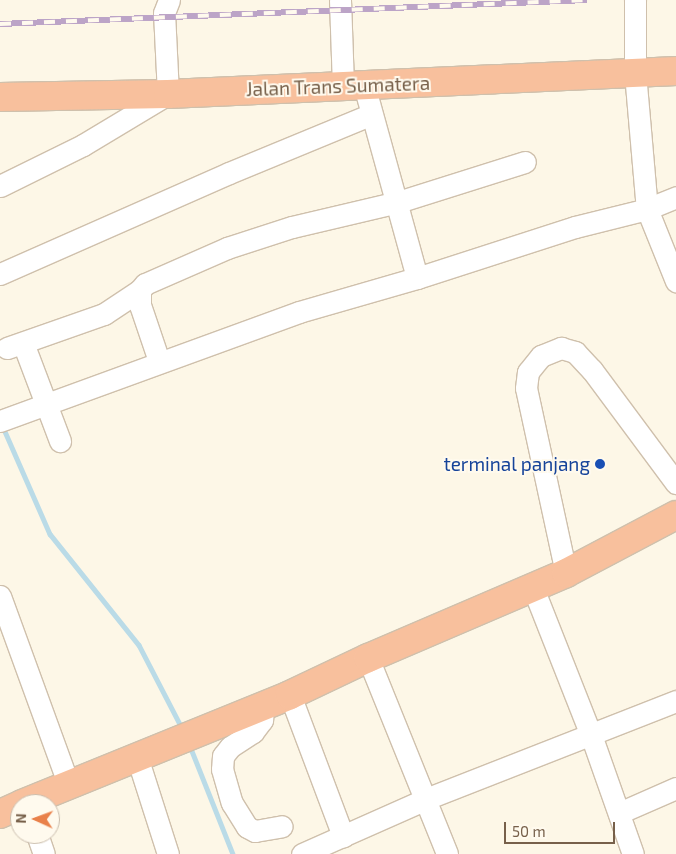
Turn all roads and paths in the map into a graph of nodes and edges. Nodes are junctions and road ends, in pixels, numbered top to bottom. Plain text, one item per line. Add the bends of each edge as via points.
1 (169, 0) edge
2 (340, 0) edge
3 (634, 0) edge
4 (676, 70) edge
5 (635, 74) junction
6 (354, 86) junction
7 (168, 94) junction
8 (0, 97) edge
9 (370, 115) junction
10 (525, 162) dead end
11 (0, 186) edge
12 (676, 197) edge
13 (398, 202) junction
14 (647, 209) junction
15 (0, 274) edge
16 (417, 278) junction
17 (676, 280) edge
18 (140, 290) junction
19 (160, 361) junction
20 (46, 403) junction
21 (0, 421) edge
22 (60, 441) dead end
23 (676, 483) edge
24 (676, 516) edge
25 (566, 573) junction
26 (533, 588) junction
27 (0, 596) edge
28 (368, 658) junction
29 (290, 695) junction
30 (676, 701) edge
31 (263, 707) junction
32 (591, 735) junction
33 (138, 757) junction
34 (69, 786) junction
35 (676, 788) edge
36 (49, 794) edge
37 (426, 799) junction
38 (619, 812) junction
39 (282, 826) dead end
40 (339, 843) edge
41 (168, 854) edge
42 (302, 854) edge
43 (447, 854) edge
44 (634, 854) edge

1 - 7 street via 164,13
2 - 6 street
3 - 5 street
4 - 5 highway, Jalan Trans Sumatera
5 - 6 highway, Jalan Trans Sumatera
5 - 14 street
6 - 7 highway, Jalan Trans Sumatera
6 - 9 street
7 - 8 highway, Jalan Trans Sumatera
7 - 11 street via 83,145
9 - 13 street
9 - 15 street
10 - 13 street
12 - 14 street
13 - 16 street
13 - 18 street via 292,227 227,248 145,284
14 - 16 street via 575,227
14 - 17 street
16 - 19 street via 299,312
18 - 19 street via 140,305
18 - 20 street via 104,314 15,345
19 - 20 street
20 - 21 street
20 - 22 street
23 - 25 street via 575,352 561,348 541,356 528,372 526,388
24 - 25 highway
25 - 26 highway
26 - 28 highway
26 - 32 street
27 - 34 street
28 - 29 highway
28 - 37 street
29 - 31 highway
29 - 40 street
30 - 32 street
31 - 33 highway
31 - 39 street via 262,720 253,732 230,747 223,756 222,769 232,803 247,827 255,831
32 - 37 street
32 - 38 street
33 - 34 highway
33 - 41 street
34 - 36 highway
35 - 38 street
37 - 40 street
37 - 43 street
38 - 44 street
40 - 42 street

